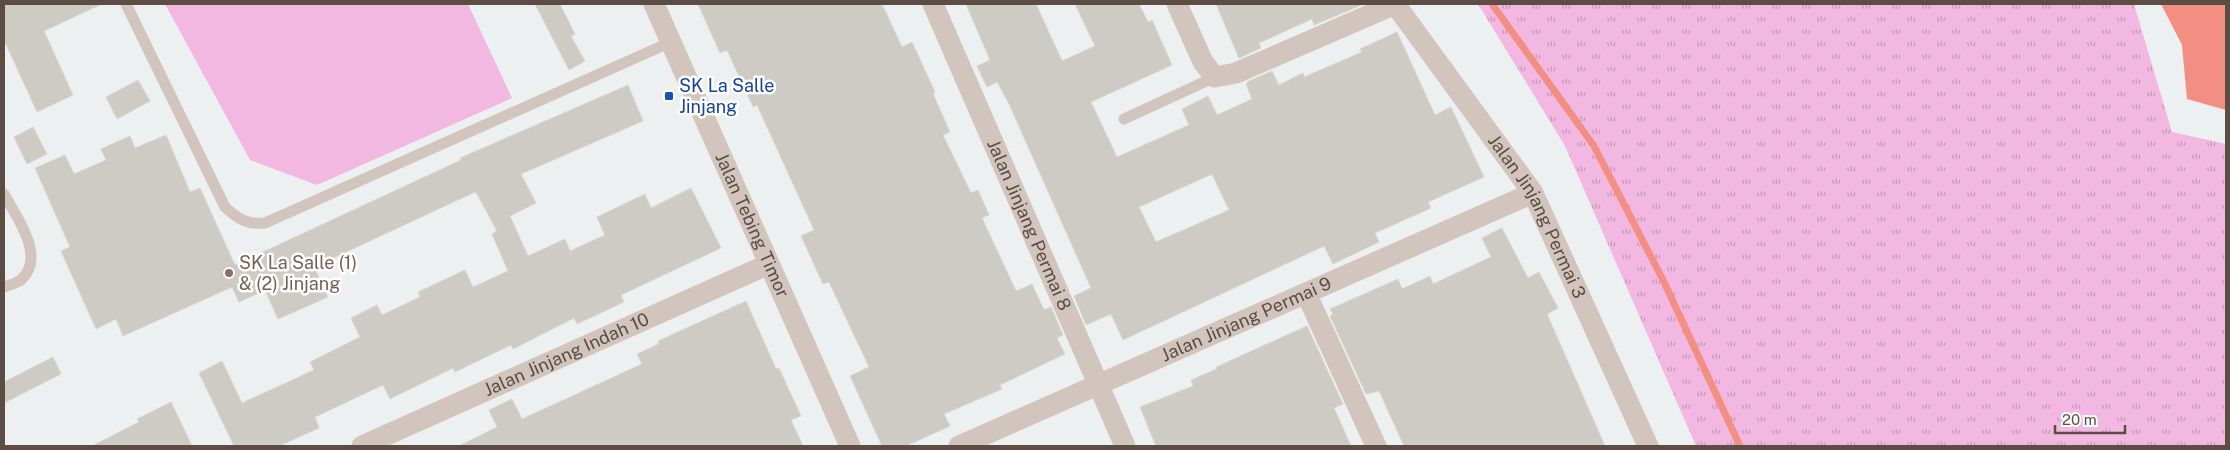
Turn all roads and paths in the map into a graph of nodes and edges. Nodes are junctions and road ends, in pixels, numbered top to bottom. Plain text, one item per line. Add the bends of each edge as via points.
1 (126, 4) edge
2 (654, 4) edge
3 (933, 4) edge
4 (1177, 4) edge
5 (1395, 4) edge
6 (671, 42) junction
7 (1215, 77) junction
8 (1124, 119) dead end
9 (1533, 192) junction
10 (4, 194) edge
11 (769, 264) junction
12 (4, 287) edge
13 (1306, 293) junction
14 (1098, 385) junction
15 (362, 446) edge
16 (850, 446) edge
17 (959, 446) edge
18 (1125, 446) edge
19 (1376, 446) edge
20 (1648, 446) edge

1 - 6 lane via 225,208 239,220 252,225 264,223
2 - 6 street, Jalan Tebing Timor
3 - 14 street, Jalan Jinjang Permai 8
4 - 7 street via 1203,62
5 - 7 street via 1236,73
5 - 9 street, Jalan Jinjang Permai 3
6 - 11 street, Jalan Tebing Timor
7 - 8 lane
9 - 13 street, Jalan Jinjang Permai 9
9 - 20 street, Jalan Jinjang Permai 3
10 - 12 lane via 29,240 31,261 22,279
11 - 15 street, Jalan Jinjang Indah 10
11 - 16 street, Jalan Tebing Timor
13 - 14 street, Jalan Jinjang Permai 9
13 - 19 street
14 - 17 street, Jalan Jinjang Permai 9
14 - 18 street, Jalan Jinjang Permai 8

